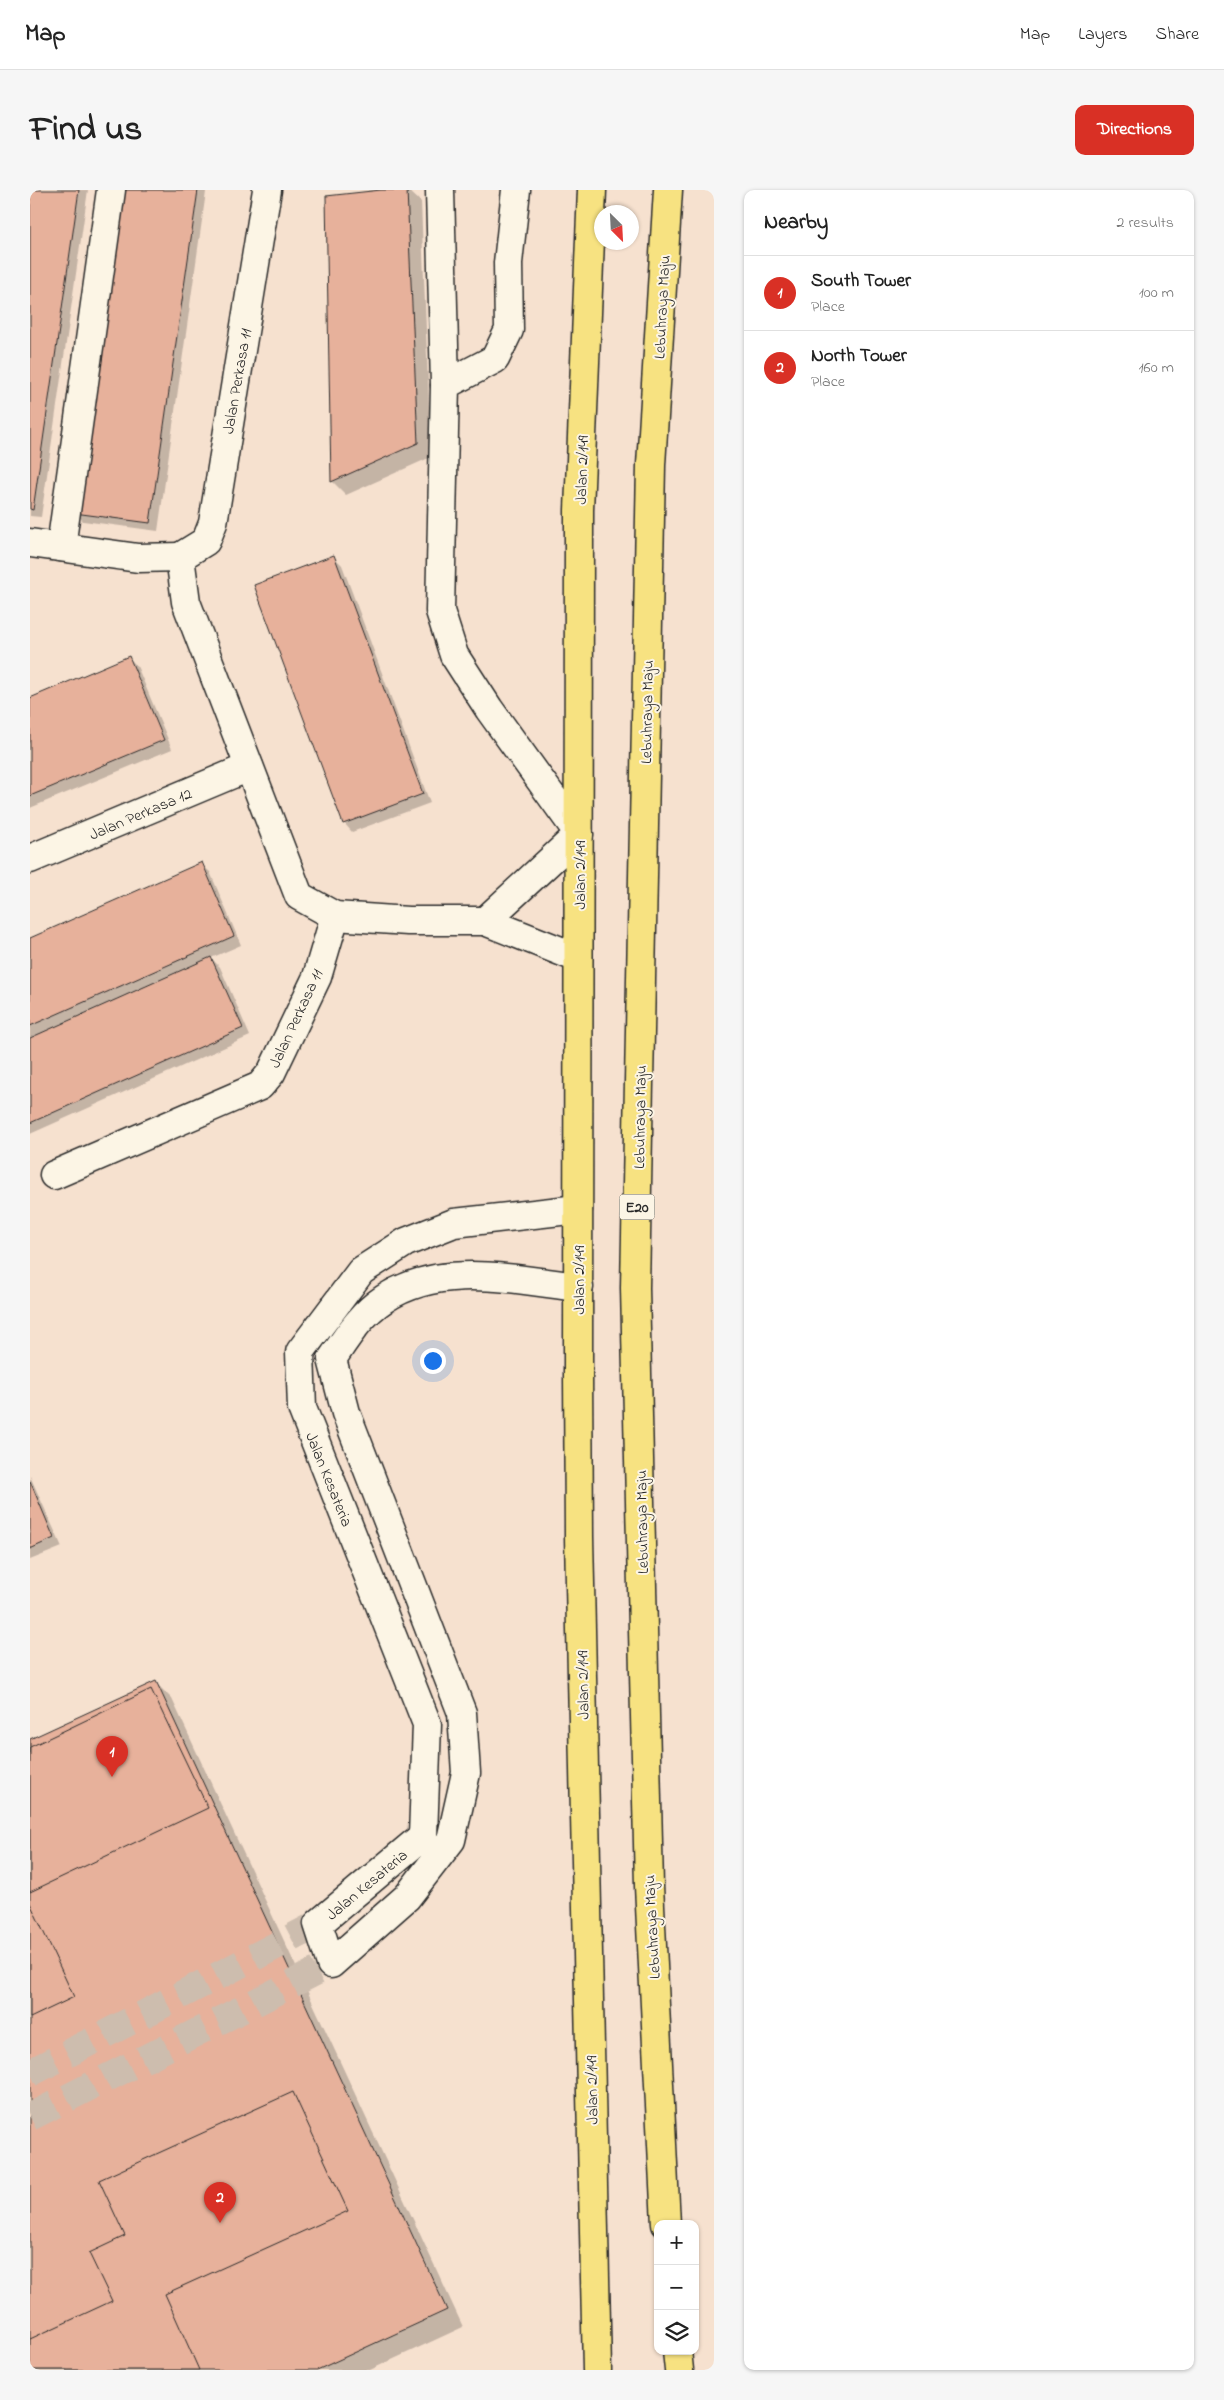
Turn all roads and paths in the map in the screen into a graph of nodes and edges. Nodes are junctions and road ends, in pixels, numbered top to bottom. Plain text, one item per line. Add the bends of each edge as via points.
1 (111, 190) edge
2 (267, 190) edge
3 (440, 190) edge
4 (516, 190) edge
5 (592, 190) edge
6 (668, 190) edge
7 (445, 385) junction
8 (30, 543) edge
9 (61, 547) junction
10 (180, 557) junction
11 (249, 768) junction
12 (578, 834) junction
13 (30, 860) edge
14 (335, 916) junction
15 (485, 921) junction
16 (578, 958) junction
17 (54, 1176) dead end
18 (578, 1209) junction
19 (579, 1287) junction
20 (666, 2220) edge
21 (677, 2355) edge
22 (597, 2370) edge
23 (679, 2370) edge

1 - 9 street
2 - 10 street, Jalan Perkasa 11 via 213,523 206,541
3 - 7 street
4 - 7 street via 508,263 509,330 495,359
5 - 12 main road, Jalan 2/149 via 579,510
6 - 20 main road, Lebuhraya Maju / E20 via 651,465 635,1288 649,1886
7 - 12 street via 440,611 454,655
8 - 9 street
9 - 10 street via 138,558
10 - 11 street via 186,602
11 - 13 street, Jalan Perkasa 12
11 - 14 street via 299,896
12 - 15 street
12 - 16 main road, Jalan 2/149
14 - 15 street via 408,921
14 - 17 street, Jalan Perkasa 11 via 317,977 271,1073 260,1086
15 - 16 street
16 - 18 main road, Jalan 2/149
18 - 19 main road, Jalan 2/149
18 - 19 street, Jalan Kesateria via 454,1223 406,1242 361,1271 300,1352 302,1408 427,1724 423,1836 318,1924 331,1964 407,1897 451,1840 466,1774 462,1714 346,1413 332,1360 356,1324 384,1299 424,1281 471,1276
19 - 22 main road, Jalan 2/149 via 579,1537
21 - 23 main road

